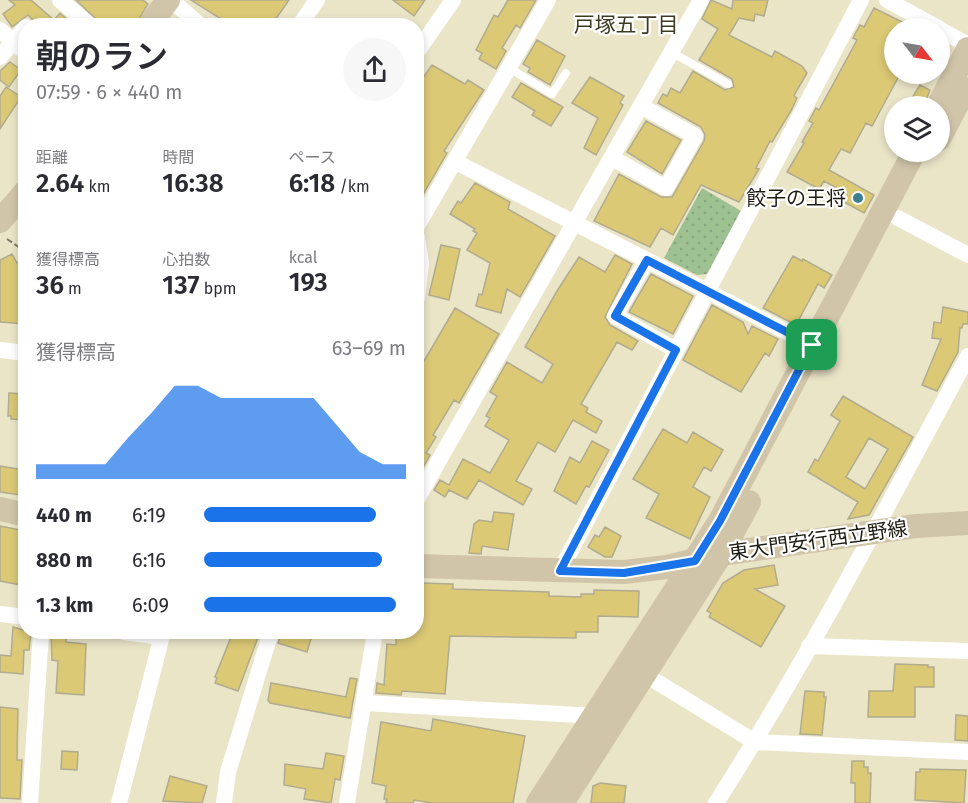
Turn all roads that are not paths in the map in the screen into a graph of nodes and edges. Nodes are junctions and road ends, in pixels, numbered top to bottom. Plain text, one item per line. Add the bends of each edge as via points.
1 (60, 0) edge
2 (170, 0) edge
3 (317, 0) edge
4 (453, 0) edge
5 (548, 0) edge
6 (701, 0) edge
7 (861, 0) edge
8 (887, 0) edge
9 (81, 18) edge
10 (156, 18) edge
11 (191, 18) edge
12 (305, 18) edge
13 (919, 18) edge
14 (6, 36) edge
15 (950, 36) edge
16 (424, 42) edge
17 (18, 46) edge
18 (968, 47) edge
19 (671, 52) junction
20 (0, 57) edge
21 (509, 68) junction
22 (566, 73) dead end
23 (728, 84) dead end
24 (968, 84) edge
25 (943, 96) edge
26 (641, 105) junction
27 (950, 118) edge
28 (612, 158) junction
29 (456, 162) junction
30 (909, 162) edge
31 (927, 162) edge
32 (18, 200) edge
33 (424, 215) edge
34 (897, 218) junction
35 (0, 221) edge
36 (574, 223) junction
37 (968, 255) edge
38 (647, 260) junction
39 (708, 290) junction
40 (812, 345) junction
41 (0, 350) edge
42 (676, 350) junction
43 (18, 352) edge
44 (966, 364) edge
45 (424, 487) edge
46 (0, 509) edge
47 (18, 513) edge
48 (968, 523) edge
49 (873, 532) junction
50 (721, 554) junction
51 (695, 561) junction
52 (424, 566) edge
53 (560, 571) junction
54 (0, 614) edge
55 (18, 616) edge
56 (41, 639) edge
57 (161, 639) edge
58 (269, 639) edge
59 (374, 639) edge
60 (809, 646) junction
61 (968, 651) edge
62 (644, 674) junction
63 (364, 703) junction
64 (596, 716) junction
65 (755, 742) junction
66 (968, 752) edge
67 (30, 803) edge
68 (119, 803) edge
69 (224, 803) edge
70 (347, 803) edge
71 (538, 803) edge
72 (562, 803) edge
73 (716, 803) edge

1 - 9 street
2 - 10 street
2 - 11 street
3 - 12 street
4 - 16 street
5 - 21 street
6 - 19 street
7 - 39 street
8 - 13 street
14 - 17 street
14 - 20 street
15 - 18 street
18 - 25 street
19 - 23 lane
19 - 26 street
21 - 22 lane via 552,94
21 - 29 street
24 - 27 street
26 - 28 street
26 - 28 street via 695,136 666,188
28 - 36 street
29 - 33 street
29 - 36 street
30 - 40 street
31 - 34 street
32 - 35 street
34 - 37 street
34 - 50 street
36 - 38 street
36 - 45 street
38 - 39 street
38 - 42 street via 615,316
39 - 40 street
39 - 42 street
40 - 51 street
41 - 43 street
42 - 53 street
44 - 49 street
46 - 47 street
48 - 49 street, 東大門安行西立野線
49 - 50 street, 東大門安行西立野線
49 - 60 street
50 - 51 street, 東大門安行西立野線
50 - 62 street
51 - 53 street, 東大門安行西立野線 via 624,573
51 - 64 street
52 - 53 street, 東大門安行西立野線
54 - 55 street
56 - 67 street
57 - 68 street
58 - 69 street via 228,772
59 - 63 street
60 - 61 street
60 - 65 street
62 - 65 street
62 - 72 street
63 - 64 street
63 - 70 street
64 - 71 street
65 - 66 street
65 - 73 street

